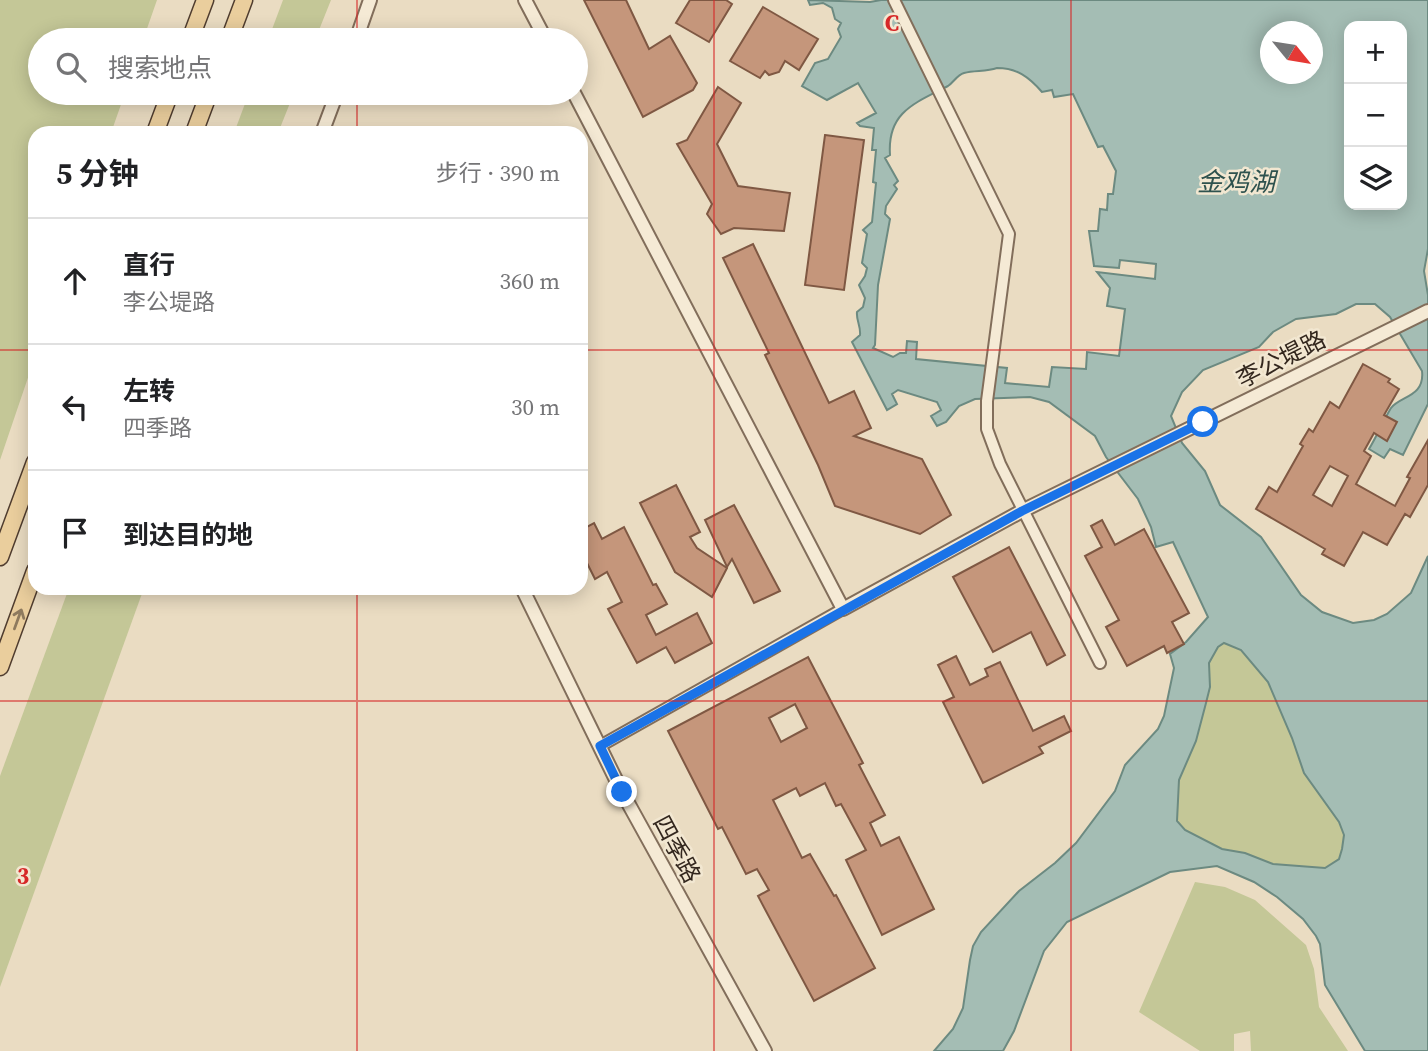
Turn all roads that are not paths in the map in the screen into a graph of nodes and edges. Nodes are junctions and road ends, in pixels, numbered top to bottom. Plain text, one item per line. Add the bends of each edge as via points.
1 (205, 0) edge
2 (244, 0) edge
3 (370, 0) edge
4 (525, 0) edge
5 (894, 0) edge
6 (194, 28) edge
7 (234, 28) edge
8 (360, 28) edge
9 (540, 28) edge
10 (166, 105) edge
11 (204, 105) edge
12 (332, 105) edge
13 (580, 105) edge
14 (158, 126) edge
15 (197, 126) edge
16 (325, 126) edge
17 (1428, 311) edge
18 (28, 481) edge
19 (1022, 511) junction
20 (0, 557) edge
21 (28, 590) edge
22 (525, 595) edge
23 (843, 609) junction
24 (1100, 663) dead end
25 (0, 667) edge
26 (600, 746) junction
27 (765, 1051) edge

1 - 6 main road
2 - 7 main road
3 - 8 street
4 - 9 street
5 - 19 street via 1009,234 987,429
10 - 14 main road
11 - 15 main road
12 - 16 street
13 - 23 street
17 - 19 street, 李公堤路
18 - 20 main road
19 - 23 street, 李公堤路
19 - 24 street
25 -> 21 main road
22 - 26 street, 四季路
23 - 26 street, 李公堤路
26 - 27 street, 四季路

